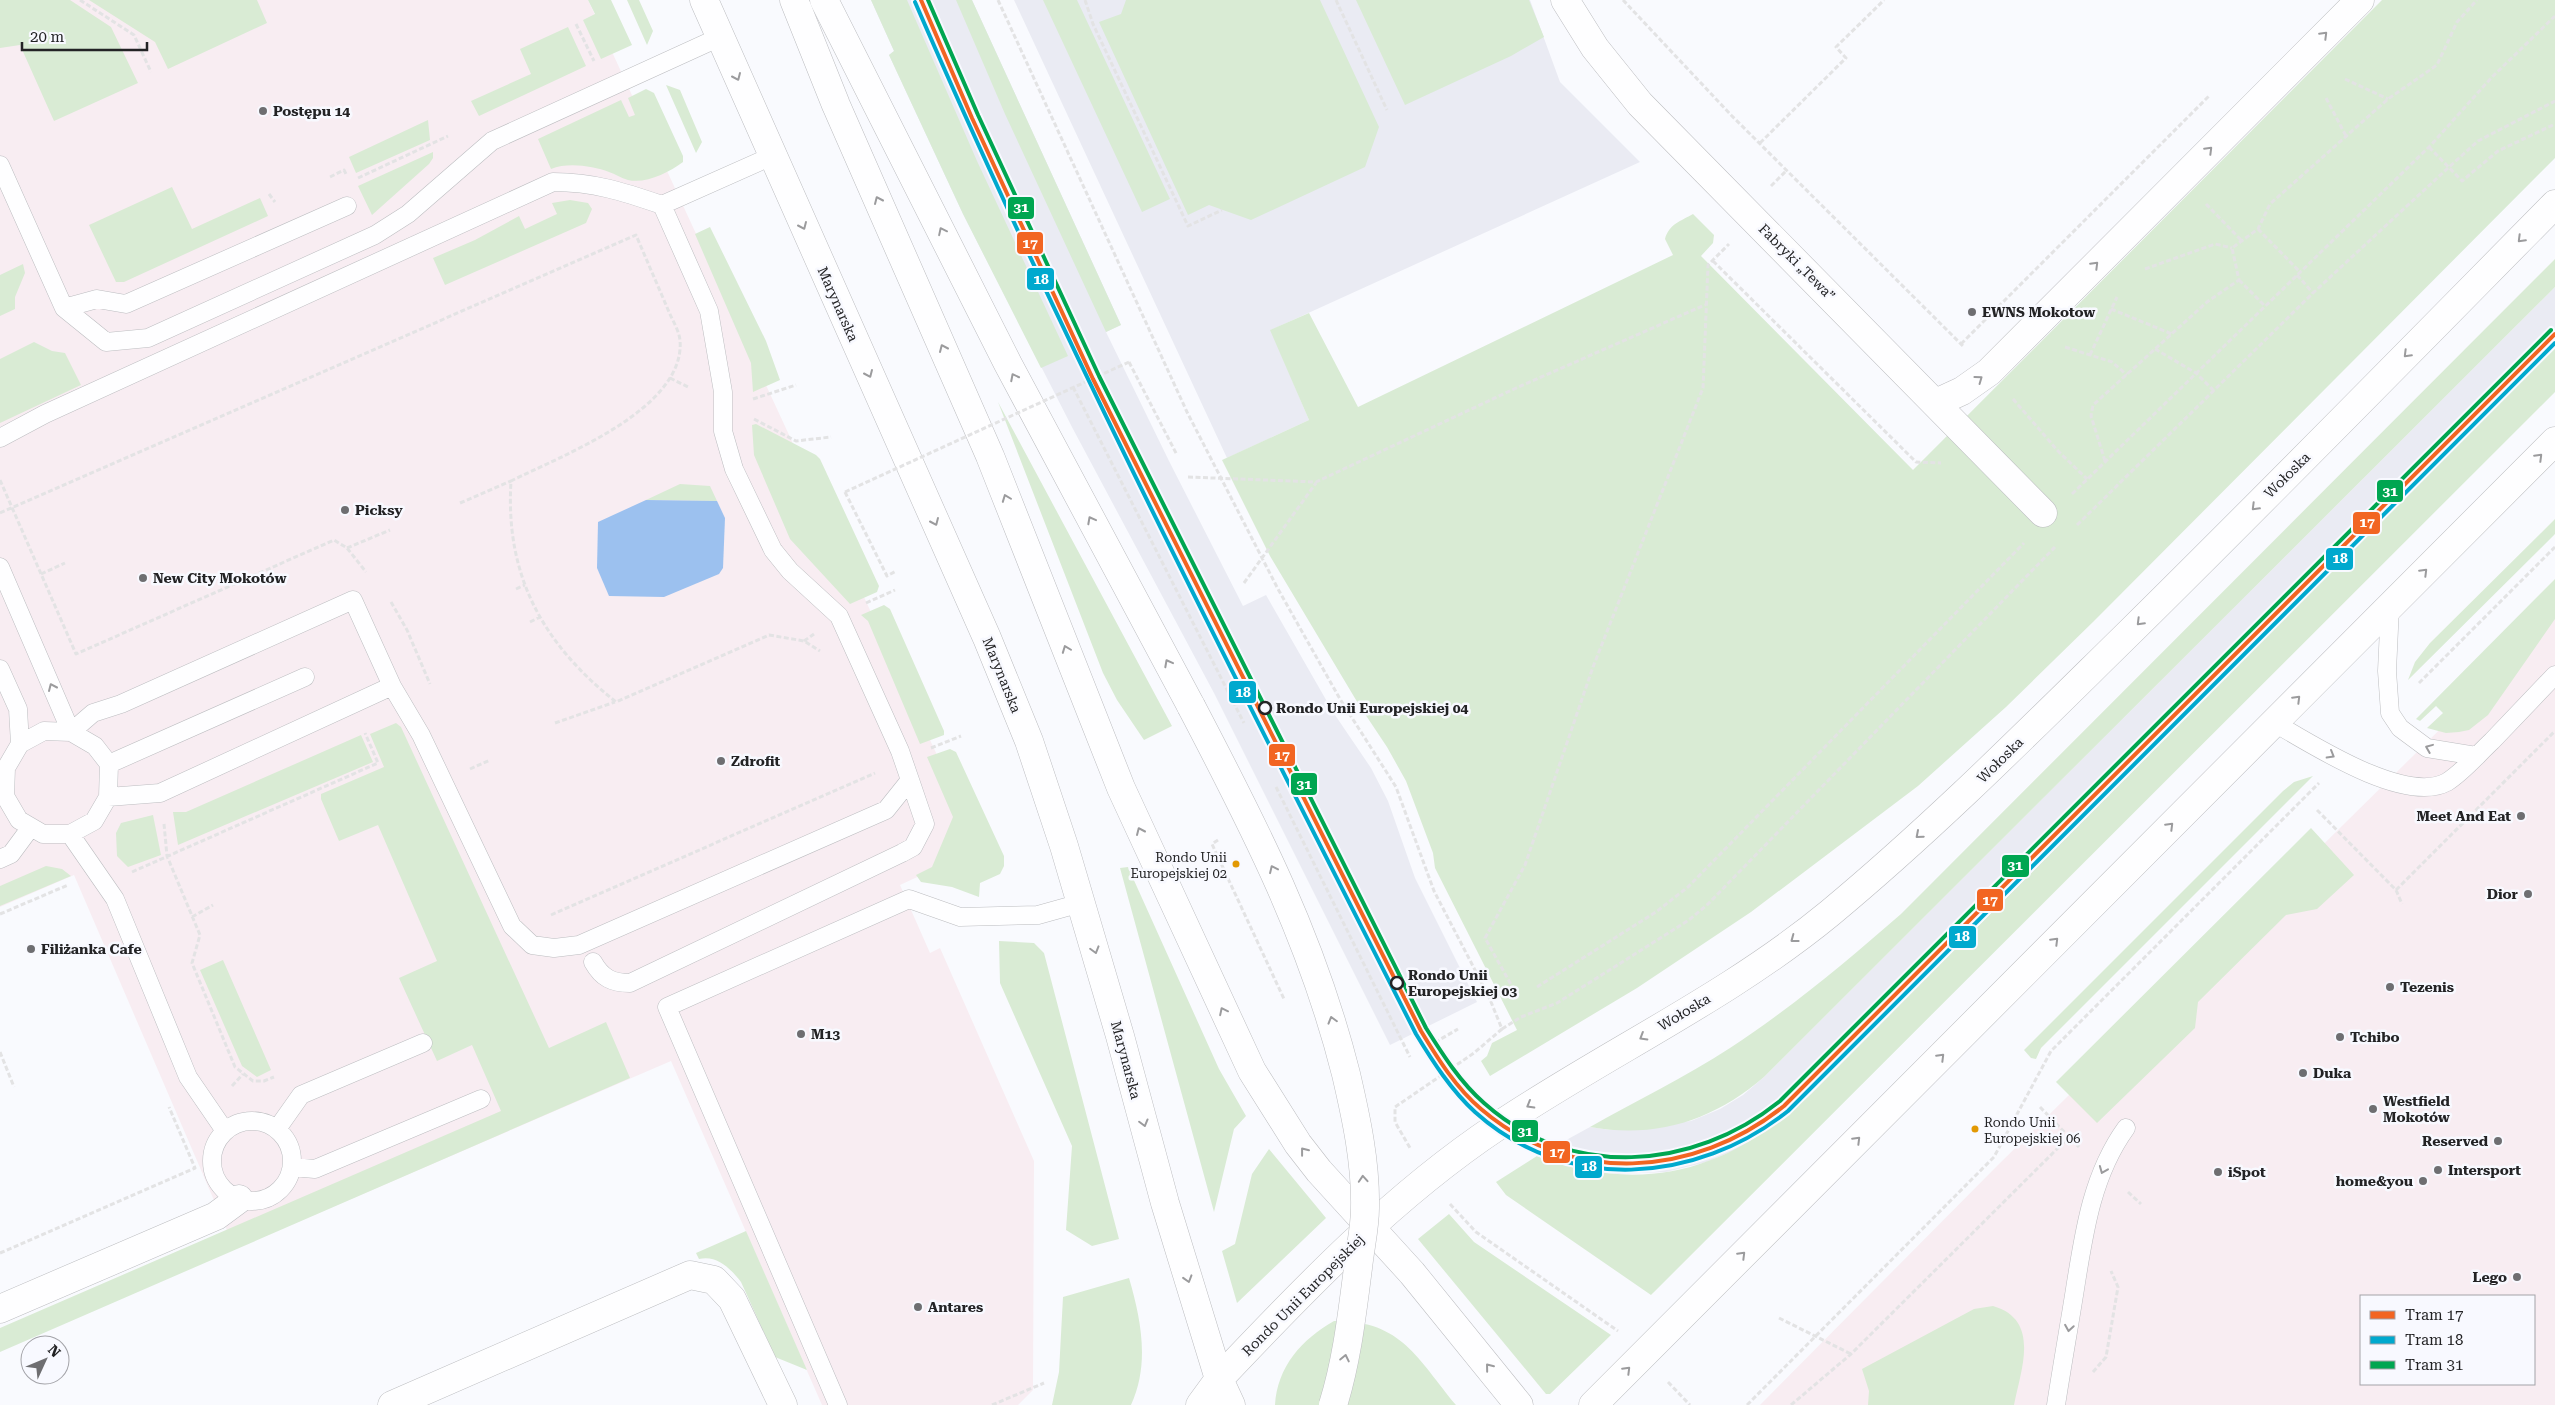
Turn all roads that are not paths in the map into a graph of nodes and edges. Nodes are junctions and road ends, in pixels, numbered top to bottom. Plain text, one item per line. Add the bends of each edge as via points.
1 (704, 0) edge
2 (794, 0) edge
3 (824, 0) edge
4 (1565, 0) edge
5 (2360, 0) edge
6 (720, 38) junction
7 (772, 156) junction
8 (0, 165) edge
9 (2555, 204) edge
10 (662, 205) junction
11 (347, 206) dead end
12 (64, 308) junction
13 (1936, 402) junction
14 (0, 438) edge
15 (2555, 441) edge
16 (2043, 512) dead end
17 (0, 567) edge
18 (2390, 607) junction
19 (0, 669) edge
20 (2555, 676) edge
21 (305, 677) dead end
22 (392, 686) junction
23 (2273, 722) junction
24 (71, 732) junction
25 (20, 744) junction
26 (2476, 756) junction
27 (109, 764) junction
28 (910, 780) junction
29 (108, 797) junction
30 (31, 826) junction
31 (70, 834) junction
32 (0, 859) edge
33 (1081, 903) junction
34 (592, 962) dead end
35 (423, 1043) dead end
36 (481, 1099) dead end
37 (2126, 1128) dead end
38 (277, 1129) junction
39 (225, 1131) junction
40 (292, 1166) junction
41 (239, 1199) junction
42 (1370, 1227) junction
43 (0, 1309) edge
44 (1219, 1379) junction
45 (392, 1405) edge
46 (783, 1405) edge
47 (838, 1405) edge
48 (1200, 1405) edge
49 (1231, 1405) edge
50 (1333, 1405) edge
51 (1519, 1405) edge
52 (1593, 1405) edge
53 (2056, 1405) edge

1 - 6 main road, Marynarska
42 -> 2 main road via 1298,1144 1252,1071 1216,997 1121,788 990,456 836,105
50 -> 3 main road, bridge via 1350,1336 1365,1208 1360,1144 1332,1018 1288,899 1248,814 1008,364
4 - 13 main road, Fabryki „Tewa” via 1595,48 1640,104
13 -> 5 main road via 1962,391 1989,372
6 -> 7 main road, Marynarska
6 - 12 lane via 492,141 408,214 375,235 148,338 106,342
7 - 10 lane
7 -> 33 main road, Marynarska via 987,638 1028,741
8 - 12 lane
9 -> 42 main road, Wołoska via 2252,512 1970,790 1828,914 1755,969 1496,1127
10 - 14 lane via 618,189 554,182 45,414
10 - 28 lane via 710,311 723,392 723,431 734,469 773,550 790,571 839,616
11 - 12 lane via 126,304 97,299
13 - 16 main road, Fabryki „Tewa”
18 -> 15 main road
24 -> 17 lane
23 -> 18 main road
26 -> 18 lane via 2427,748 2400,728 2390,713 2387,671
19 - 25 lane via 18,709
20 - 26 lane
21 - 27 lane
22 - 24 lane via 354,600 121,704 93,713
22 - 28 lane via 420,735 512,926 532,945 554,948 579,945 886,810
22 - 29 lane via 160,793
23 -> 26 lane via 2341,761 2390,782 2424,788 2446,782
52 -> 23 main road
24 - 25 lane via 44,731
24 - 27 lane via 95,746
25 - 30 lane via 6,768 5,796 19,820
27 - 29 lane
28 - 34 lane via 925,824 913,847 630,983 608,980
29 - 31 lane via 94,821
30 - 31 lane via 43,834
30 - 32 lane via 11,854
31 - 39 lane via 115,900 188,1076
33 -> 44 main road, Marynarska via 1165,1203
33 - 47 lane via 1038,915 960,917 909,899 667,1007
35 - 38 lane via 301,1095
36 - 40 lane via 315,1169
37 -> 53 lane via 2103,1168 2086,1222
38 - 39 lane via 264,1122 250,1120
38 - 40 lane via 286,1140
39 - 41 lane via 216,1142 212,1169 227,1193
40 - 41 lane via 288,1180 279,1191 253,1201
41 - 43 main road via 216,1216
42 - 44 main road, Rondo Unii Europejskiej
51 -> 42 main road, Rondo Unii Europejskiej via 1412,1273
44 - 48 main road, Rondo Unii Europejskiej
44 - 49 main road
45 - 46 main road via 690,1275 714,1280 732,1299

